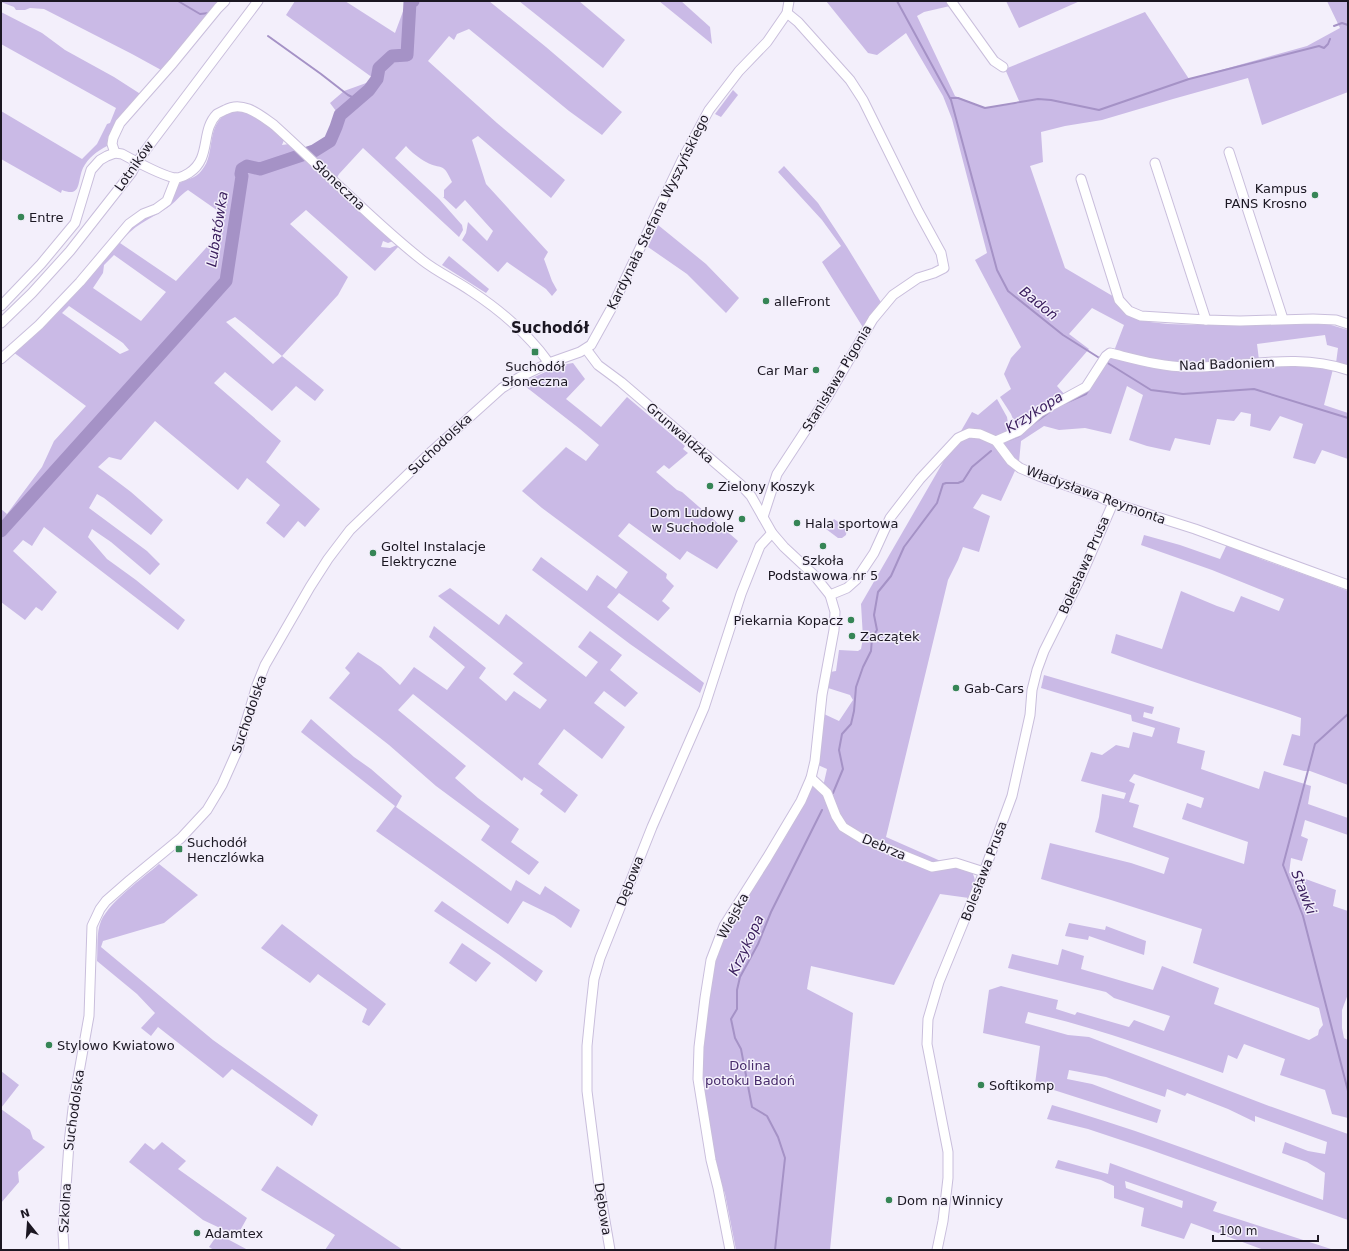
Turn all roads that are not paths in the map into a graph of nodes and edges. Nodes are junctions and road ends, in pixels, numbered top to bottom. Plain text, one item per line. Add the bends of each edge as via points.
1 (225, 1) edge
2 (258, 1) edge
3 (789, 1) edge
4 (951, 1) edge
5 (787, 13) junction
6 (1003, 67) dead end
7 (1229, 152) dead end
8 (115, 153) junction
9 (137, 162) junction
10 (1155, 163) dead end
11 (176, 178) junction
12 (1081, 179) dead end
13 (1, 306) edge
14 (1284, 319) junction
15 (1206, 320) junction
16 (1, 323) edge
17 (1348, 324) edge
18 (586, 349) junction
19 (1, 358) edge
20 (549, 363) junction
21 (1348, 370) edge
22 (996, 441) junction
23 (1113, 503) junction
24 (763, 517) junction
25 (772, 533) junction
26 (1348, 585) edge
27 (830, 595) junction
28 (811, 778) junction
29 (984, 872) junction
30 (67, 1166) joint
31 (64, 1250) edge
32 (610, 1250) edge
33 (730, 1250) edge
34 (937, 1250) edge

1 - 8 street via 120,123 112,144
2 - 9 street, Lotników
3 - 5 street, Kardynała Stefana Wyszyńskiego
4 - 6 street via 994,61
5 - 18 street, Kardynała Stefana Wyszyńskiego via 767,42 739,71 709,110 682,160 611,309 591,345
5 - 24 street, Stanisława Pigonia via 850,80 863,100 941,253 944,268 934,274 918,278 893,295 873,319 828,396 777,474
7 - 14 street
8 - 9 street
8 - 13 street via 100,160 91,170 75,223
9 - 11 street
9 - 16 street, Lotników via 132,172 70,251
10 - 15 street
11 - 19 street via 167,200 129,224 80,282 39,325
11 - 20 street, Słoneczna via 195,169 204,156 208,131 217,114 234,106 242,106 257,113 274,125 419,257 494,308
12 - 15 street via 1119,300 1129,311 1141,316
14 - 15 street
14 - 17 street via 1336,320
18 - 20 street, Suchodolska
18 - 24 street, Grunwaldzka via 598,365 741,485 751,496
20 - 30 street, Suchodolska via 520,377 496,393 350,530 310,587 265,665 238,749 222,785 207,810 181,838 106,901 100,909 92,926 89,1016 72,1117
21 - 22 street, Nad Badoniem via 1320,362 1294,361 1185,367 1151,363 1110,353 1086,387 1040,412 1019,431
22 - 23 street, Władysława Reymonta via 1011,461 1020,468
22 - 27 street via 980,434 969,433 958,438 920,479 890,518 874,553 856,580 847,588
23 - 26 street, Władysława Reymonta via 1194,529
23 - 29 street, Bolesława Prusa via 1036,670 1030,715 1012,796
24 - 25 street, Grunwaldzka
25 - 27 street, Grunwaldzka
25 - 32 street, Dębowa via 760,546 741,594 704,708 652,826 594,979 587,1046 587,1091
27 - 28 street, Wiejska via 835,612 834,630
28 - 29 street, Debrza via 827,793 843,827 861,838 932,867 956,862
28 - 33 street, Wiejska via 801,801 724,926 711,960 699,1047 698,1079 711,1160
29 - 34 street, Bolesława Prusa via 939,982 928,1019 926,1044 948,1152 948,1178
30 - 31 street, Szkolna

